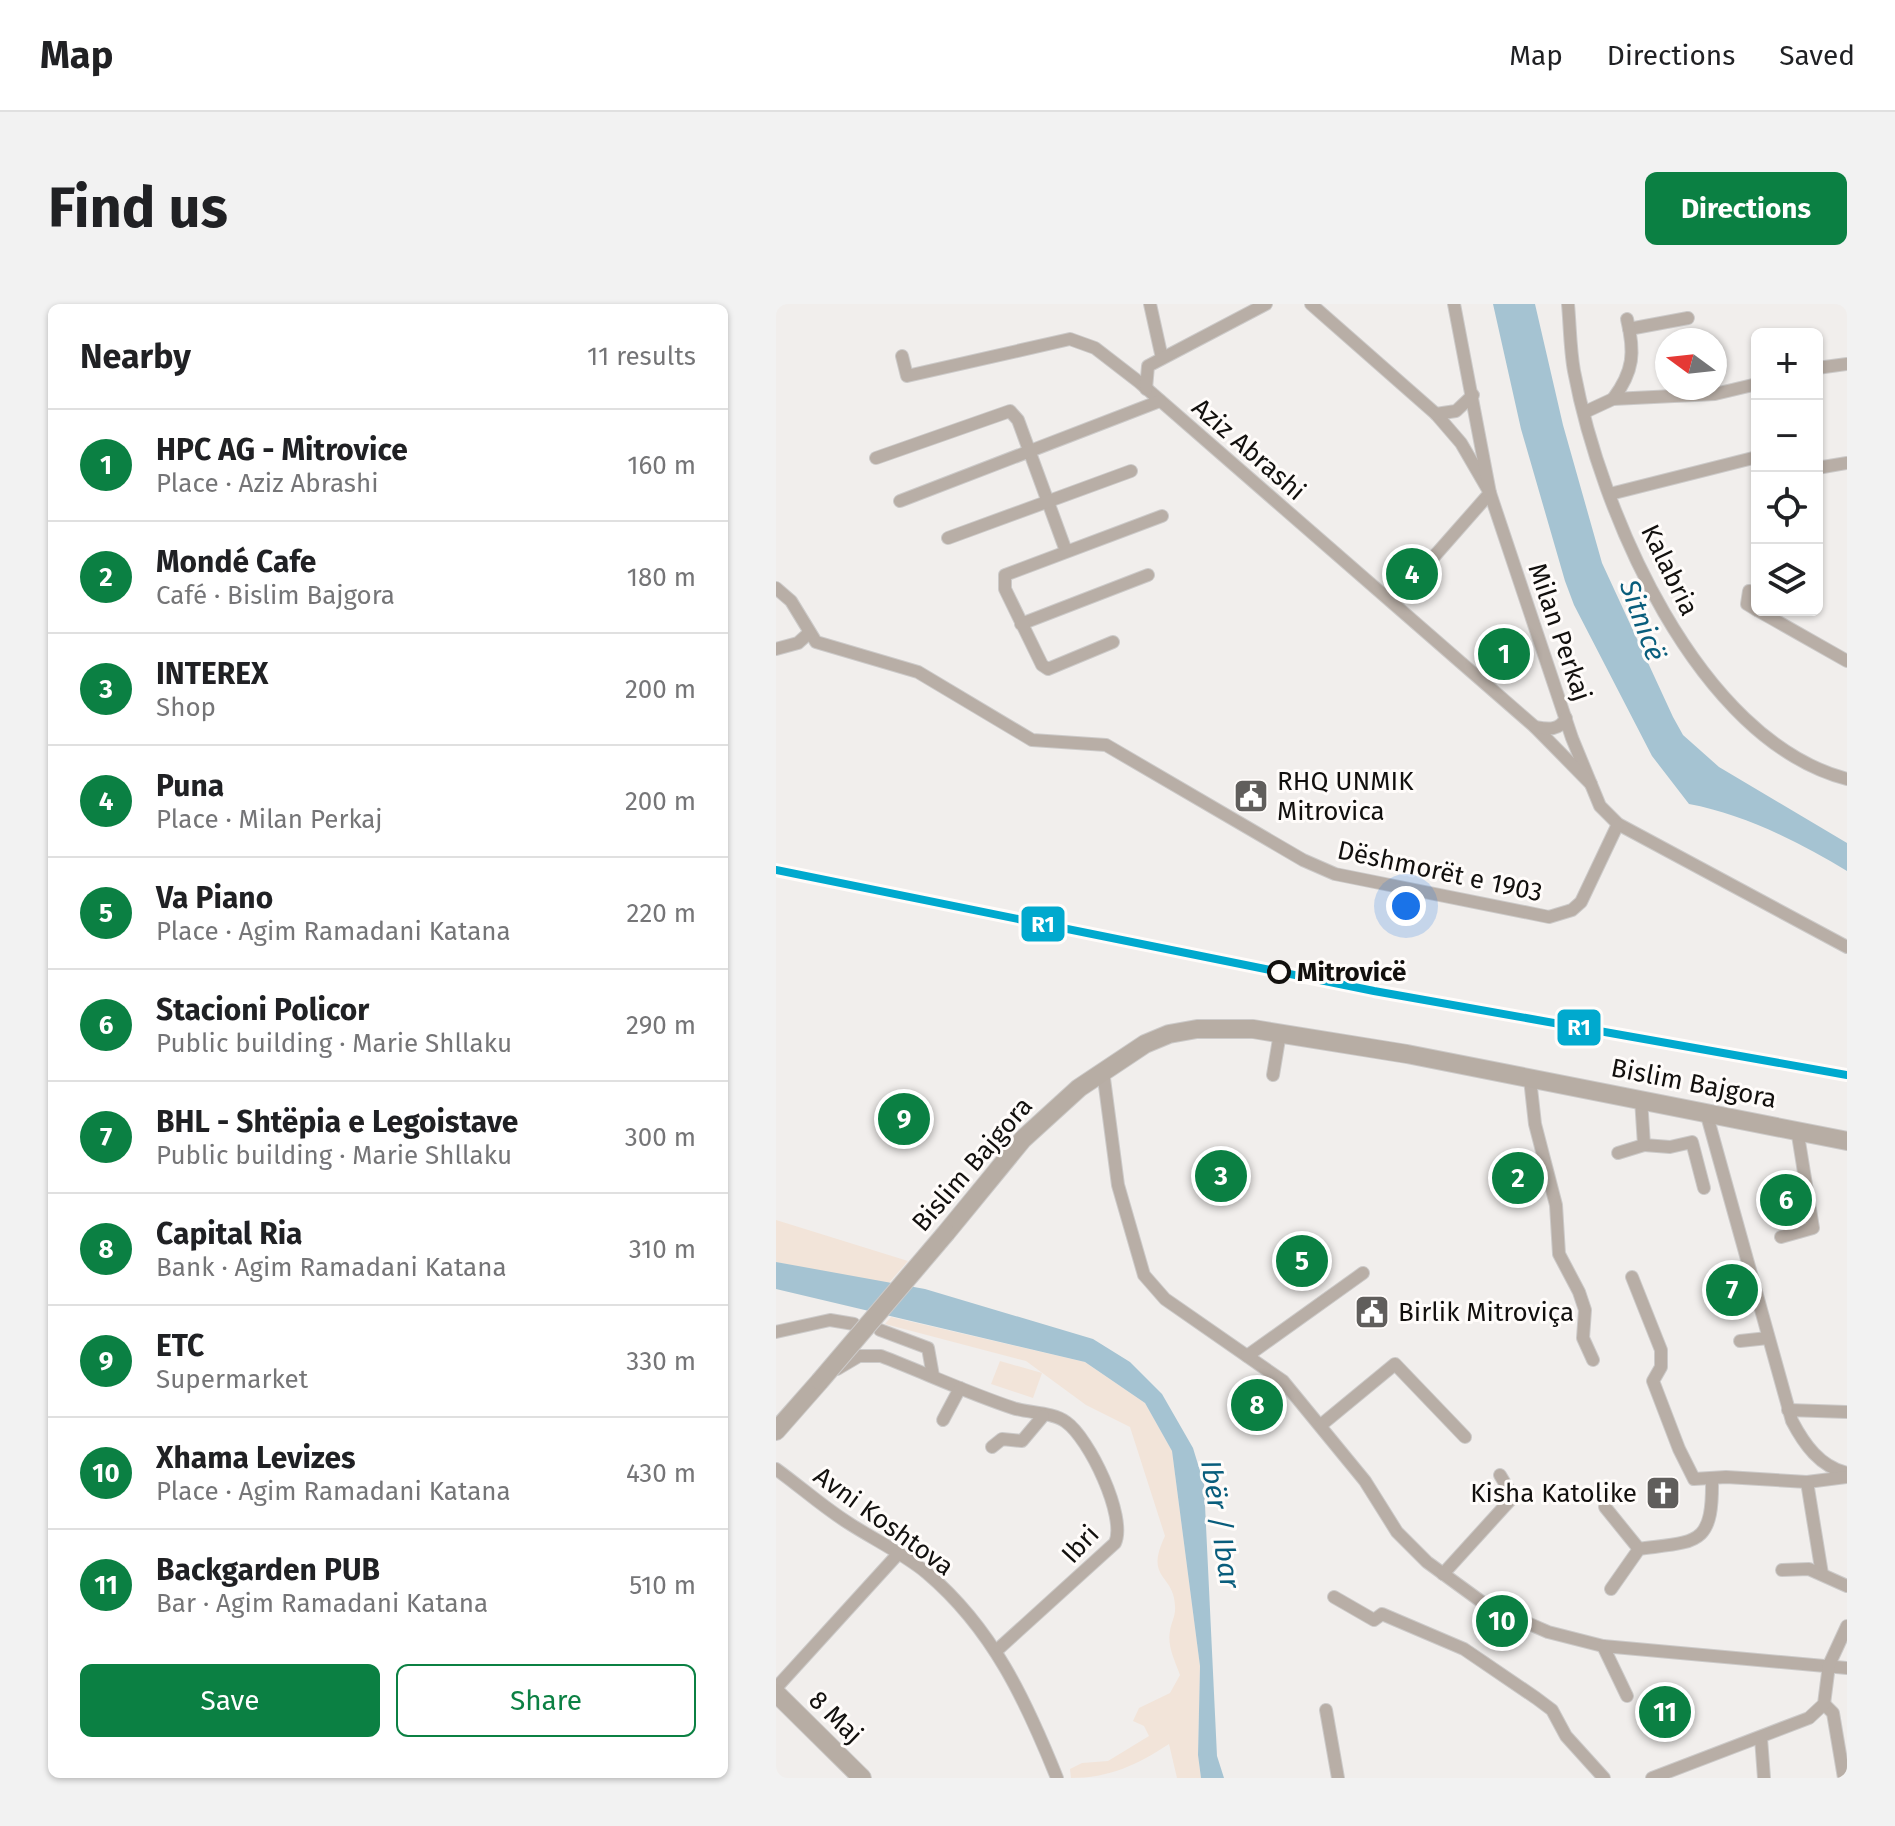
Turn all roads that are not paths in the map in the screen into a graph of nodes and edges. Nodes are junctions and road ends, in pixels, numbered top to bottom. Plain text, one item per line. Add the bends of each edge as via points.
1 (1150, 304) edge
2 (1266, 304) edge
3 (1311, 304) edge
4 (1454, 304) edge
5 (1568, 304) edge
6 (1688, 318) dead end
7 (902, 356) dead end
8 (1162, 358) junction
9 (1847, 364) edge
10 (1823, 367) edge
11 (1751, 385) edge
12 (1146, 389) junction
13 (1473, 395) junction
14 (1613, 399) junction
15 (1160, 401) junction
16 (1585, 412) junction
17 (1436, 414) junction
18 (1030, 451) junction
19 (876, 458) dead end
20 (1751, 459) edge
21 (1847, 463) edge
22 (1823, 467) edge
23 (1131, 471) dead end
24 (1490, 493) junction
25 (1610, 494) junction
26 (900, 501) dead end
27 (1048, 502) junction
28 (1162, 516) dead end
29 (948, 538) dead end
30 (1066, 551) junction
31 (1148, 575) dead end
32 (776, 588) edge
33 (1749, 591) dead end
34 (1394, 602) junction
35 (1751, 606) edge
36 (1769, 616) edge
37 (1021, 624) junction
38 (809, 633) junction
39 (1113, 642) dead end
40 (776, 649) edge
41 (1846, 656) edge
42 (1566, 718) junction
43 (1535, 727) junction
44 (1847, 779) edge
45 (1591, 784) junction
46 (1618, 824) junction
47 (1847, 947) edge
48 (1280, 1033) junction
49 (1103, 1071) junction
50 (1273, 1075) dead end
51 (1530, 1079) junction
52 (1641, 1099) junction
53 (1706, 1112) junction
54 (1797, 1129) junction
55 (1847, 1141) edge
56 (1644, 1145) junction
57 (1618, 1153) dead end
58 (1704, 1188) dead end
59 (1781, 1237) dead end
60 (1363, 1273) dead end
61 (1632, 1277) dead end
62 (854, 1324) dead end
63 (880, 1330) dead end
64 (776, 1332) edge
65 (1768, 1338) junction
66 (1740, 1341) dead end
67 (1247, 1356) junction
68 (1593, 1360) dead end
69 (933, 1376) junction
70 (820, 1381) junction
71 (960, 1388) junction
72 (1788, 1410) junction
73 (1847, 1412) edge
74 (1043, 1416) junction
75 (943, 1420) dead end
76 (1321, 1425) junction
77 (777, 1427) edge
78 (1465, 1437) dead end
79 (992, 1447) dead end
80 (776, 1469) edge
81 (1500, 1475) dead end
82 (1847, 1475) edge
83 (1712, 1479) junction
84 (1807, 1482) junction
85 (1605, 1507) dead end
86 (1639, 1549) junction
87 (898, 1554) junction
88 (1782, 1570) dead end
89 (1443, 1574) junction
90 (1822, 1574) junction
91 (1847, 1586) edge
92 (1611, 1589) dead end
93 (1334, 1597) dead end
94 (1847, 1626) edge
95 (1603, 1646) junction
96 (996, 1651) junction
97 (1829, 1665) junction
98 (1847, 1668) edge
99 (776, 1691) edge
100 (1627, 1696) dead end
101 (1824, 1704) junction
102 (1326, 1710) dead end
103 (1761, 1738) junction
104 (1054, 1777) edge
105 (862, 1778) edge
106 (1338, 1778) edge
107 (1604, 1778) edge
108 (1652, 1778) edge
109 (1764, 1778) edge
110 (1844, 1778) edge

1 - 8 street
2 - 8 street
3 - 17 street, Milan Perkaj
4 - 13 street, Milan Perkaj
5 - 16 street, Kalabria via 1573,366
6 - 14 street via 1628,324 1632,369
7 - 12 street, Aziz Abrashi via 907,376 1078,339
8 - 12 street via 1148,366
9 - 10 street
11 - 14 street via 1715,394
12 - 15 street, Aziz Abrashi
13 - 17 street via 1456,411
13 - 24 street, Milan Perkaj
14 - 16 street
15 - 18 street
15 - 34 street, Aziz Abrashi
16 - 25 street, Kalabria
17 - 24 street, Milan Perkaj via 1461,443
18 - 19 street via 1018,420 1006,410
18 - 26 street
18 - 27 street
20 - 25 street
21 - 22 street
23 - 27 street
24 - 34 street
24 - 42 street, Milan Perkaj
25 - 44 street, Kalabria via 1650,586 1701,673 1797,761
27 - 29 street
27 - 30 street
28 - 30 street
30 - 37 street via 1005,575 1005,589
31 - 37 street
32 - 38 street via 791,601
33 - 35 street
34 - 43 street, Aziz Abrashi
36 - 41 street
37 - 39 street via 1048,669
38 - 40 street via 798,643
38 - 46 street, Dëshmorët e 1903 via 822,645 926,676 1032,740 1106,745 1335,874 1549,917 1581,902
42 - 43 street via 1550,730
42 - 45 street, Milan Perkaj
43 - 45 street, Aziz Abrashi
45 - 46 street, Aziz Abrashi via 1606,815
46 - 47 street
48 - 49 main road, Bislim Bajgora via 1223,1027 1169,1034
48 - 50 street
48 - 51 main road, Bislim Bajgora
49 - 67 street via 1118,1185 1144,1275 1165,1299
49 - 70 main road, Bislim Bajgora, bridge via 1023,1139
51 - 52 main road, Bislim Bajgora
51 - 68 street via 1535,1124 1556,1205 1559,1254 1585,1310 1583,1338
52 - 53 main road, Bislim Bajgora
52 - 56 street
53 - 54 main road, Bislim Bajgora
53 - 65 street
54 - 55 main road, Bislim Bajgora
54 - 59 street via 1813,1228
56 - 57 street
56 - 58 street via 1692,1142
60 - 67 street
61 - 83 street via 1659,1342 1661,1367 1653,1381 1671,1431 1694,1479
62 - 64 street via 830,1320
63 - 69 street via 928,1348
65 - 66 street
65 - 72 street
67 - 76 street via 1283,1381
69 - 70 street, Ibri via 868,1355
69 - 71 street, Ibri
70 - 77 main road, Bislim Bajgora
71 - 74 street, Ibri
71 - 75 street
72 - 73 street
72 - 82 street via 1808,1449
74 - 79 street via 1022,1441 1002,1439
74 - 96 street, Ibri via 1066,1422 1091,1456 1107,1489 1118,1536 1110,1550
76 - 78 street via 1395,1364
76 - 89 street via 1397,1532
80 - 87 street, Avni Koshtova
81 - 89 street via 1513,1497
82 - 84 street
83 - 84 street
83 - 86 street via 1711,1523 1700,1536
84 - 90 street
85 - 86 street
86 - 92 street
87 - 96 street, Avni Koshtova via 927,1573
87 - 99 street
88 - 90 street
89 - 95 street via 1486,1605 1548,1632
90 - 91 street
93 - 107 street via 1374,1620 1382,1614 1400,1619 1464,1649 1552,1710 1566,1736
94 - 97 street
95 - 97 street
95 - 100 street
96 - 104 street, Avni Koshtova via 1025,1698
97 - 98 street
97 - 101 street
99 - 105 main road, 8 Maj
101 - 103 street via 1809,1718
101 - 110 street via 1833,1713
102 - 106 street
103 - 108 street
103 - 109 street

